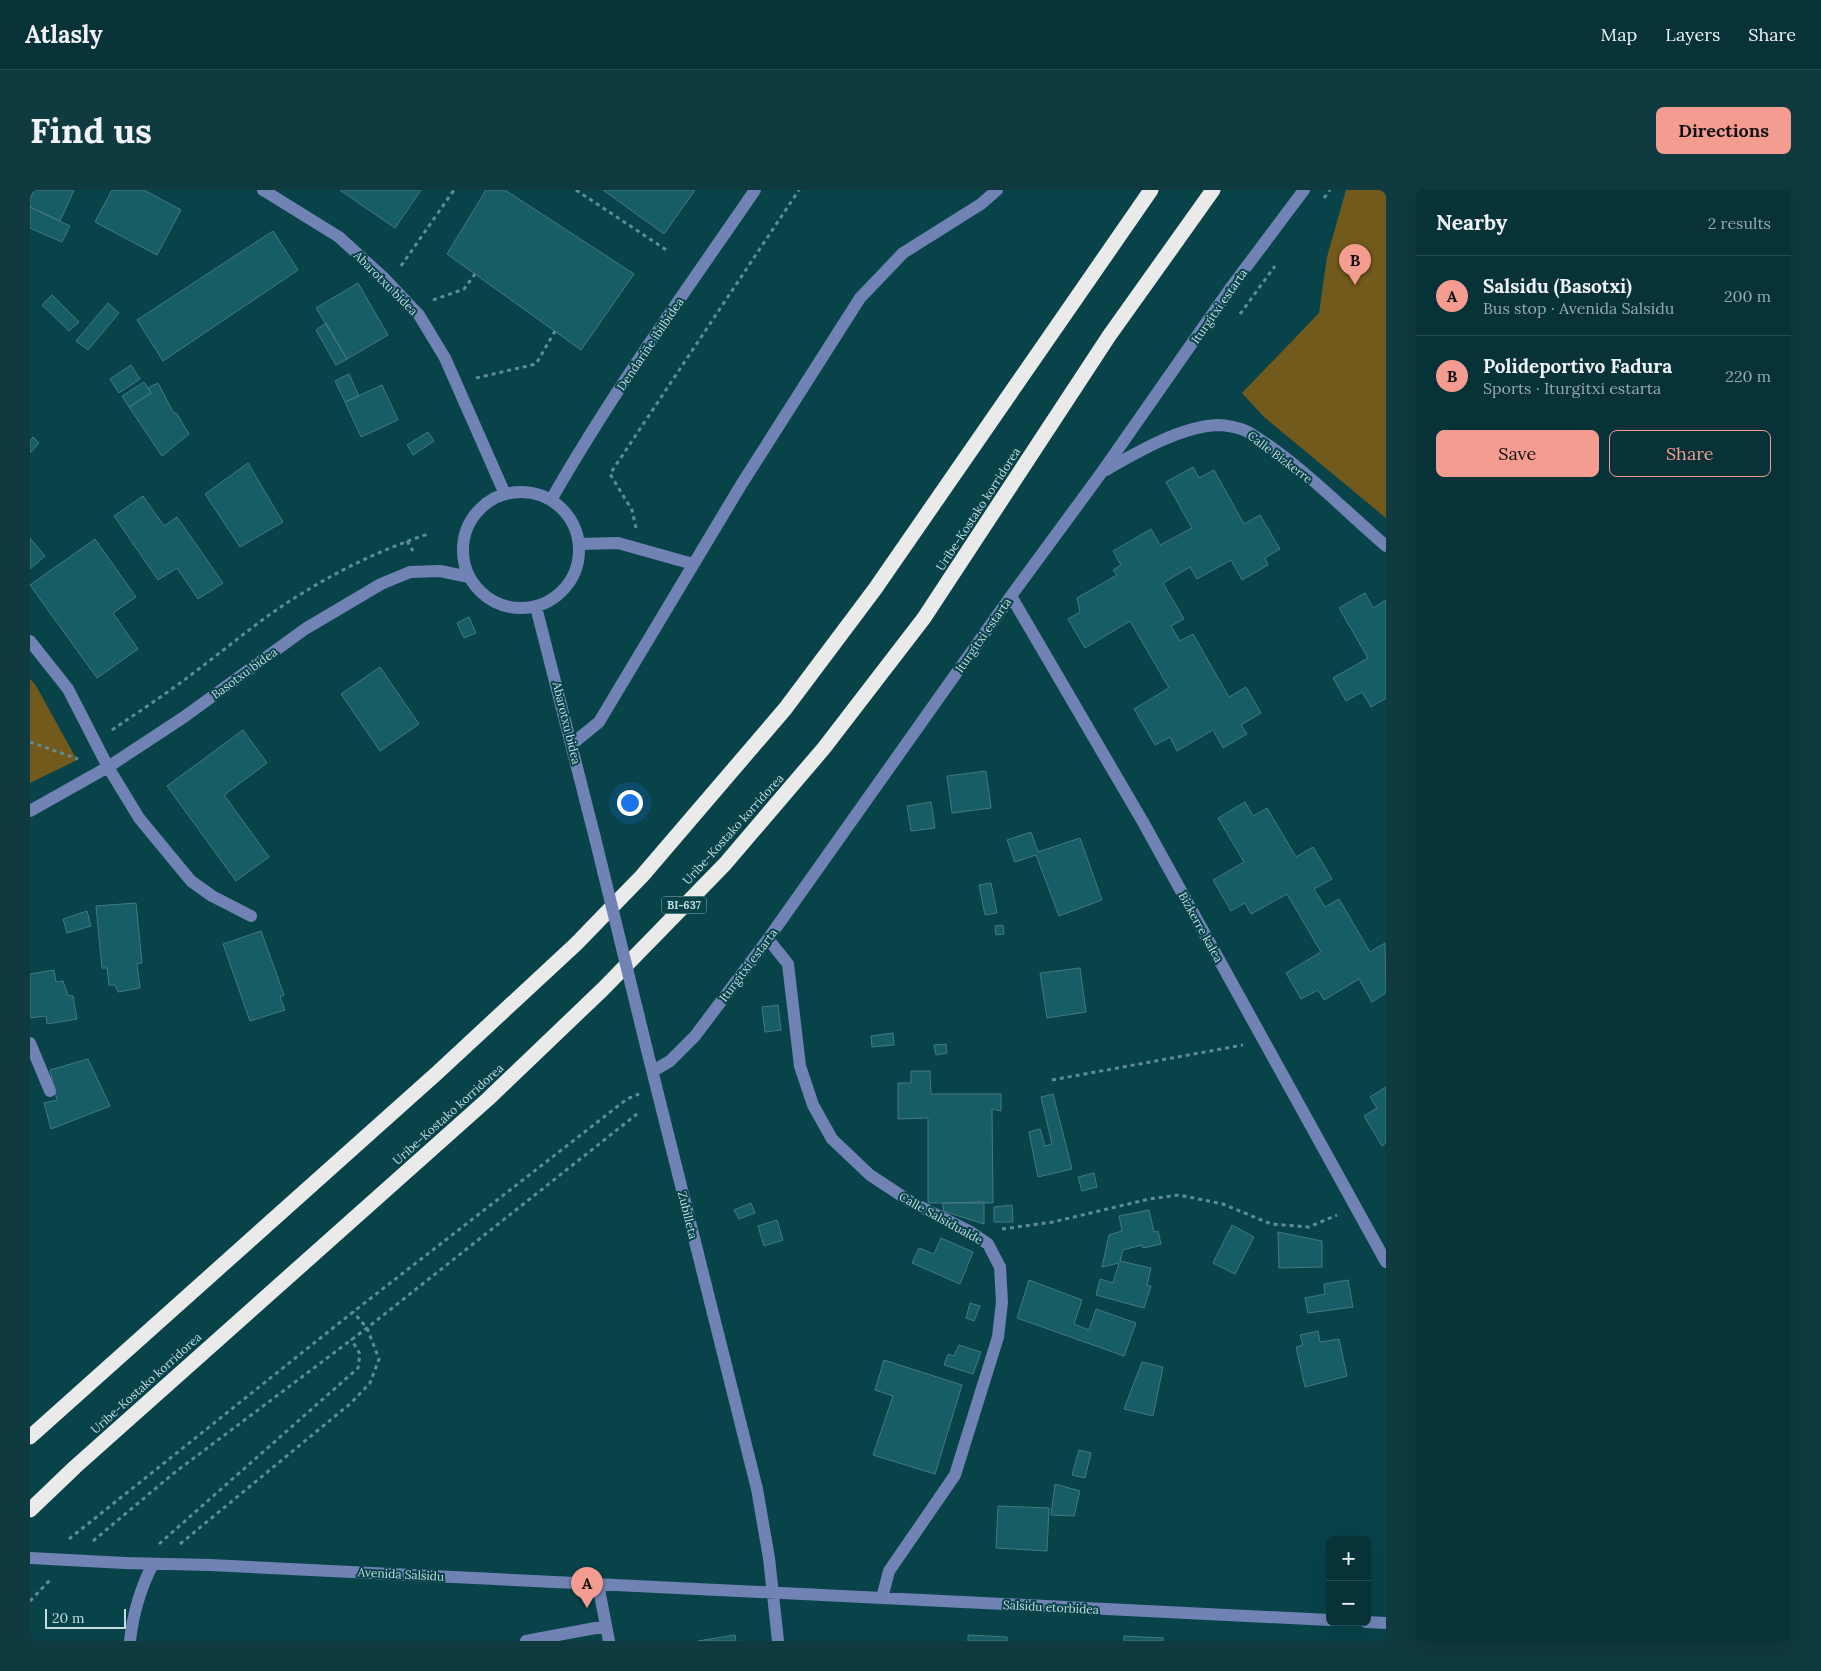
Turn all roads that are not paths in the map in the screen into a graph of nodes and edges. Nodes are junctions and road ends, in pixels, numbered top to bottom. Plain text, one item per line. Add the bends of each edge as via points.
1 (263, 190) edge
2 (754, 190) edge
3 (997, 190) edge
4 (1151, 190) edge
5 (1213, 190) edge
6 (1304, 190) edge
7 (1102, 472) junction
8 (505, 494) junction
9 (551, 500) junction
10 (579, 544) junction
11 (1386, 546) edge
12 (693, 564) junction
13 (469, 577) junction
14 (1010, 596) junction
15 (536, 607) junction
16 (30, 641) edge
17 (572, 744) junction
18 (108, 767) junction
19 (30, 811) edge
20 (595, 838) joint
21 (251, 916) dead end
22 (768, 940) junction
23 (30, 1043) edge
24 (653, 1071) junction
25 (50, 1091) dead end
26 (1386, 1262) edge
27 (30, 1437) edge
28 (30, 1510) edge
29 (30, 1558) edge
30 (153, 1564) junction
31 (598, 1584) junction
32 (772, 1593) junction
33 (882, 1598) junction
34 (1326, 1620) edge
35 (1371, 1622) edge
36 (1386, 1623) edge
37 (606, 1626) junction
38 (130, 1641) edge
39 (526, 1641) edge
40 (609, 1641) edge
41 (778, 1641) edge

1 - 8 street, Abarotxu bidea via 339,237 419,315 445,358
2 - 9 street, Dendariñe ibilbidea via 639,359
3 - 12 street via 903,253 860,298
4 - 27 highway via 875,589 785,709 642,876 576,944 437,1073
5 - 28 highway, Uribe-Kostako korridorea / BI-637 via 1109,336 924,618 824,748 725,864 603,989 488,1099
6 - 7 street, Iturgitxi estarta via 1232,286
7 - 11 street, Calle Bizkerre via 1192,429 1220,425 1246,431 1295,466
7 - 14 street, Iturgitxi estarta
8 - 9 street via 523,492
8 - 13 street via 476,512 467,527 463,561
9 - 10 street via 570,518
10 - 12 street via 618,543
10 - 15 street via 576,571 567,587 553,600
12 - 17 street via 599,722
13 - 15 street via 481,593 497,604 516,609
13 - 18 street, Basotxu bidea via 440,571 410,572 381,584 305,629 184,717
14 - 22 street, Iturgitxi estarta
14 - 26 street, Bizkerre kalea via 1143,822
15 - 17 street, Abarotxu bidea
16 - 18 street via 68,689
17 - 20 street, Abarotxu bidea
18 - 19 street, Basotxu bidea
18 - 21 street via 139,818 191,882
20 - 24 street, Zubilleta, bridge
22 - 24 street, Iturgitxi estarta via 695,1036 670,1061
22 - 33 street, Calle Salsidualde via 788,964 800,1066 814,1105 832,1139 878,1181 988,1244 1000,1266 1002,1302 998,1337 955,1475 889,1571
23 - 25 street
24 - 32 street, Zubilleta via 757,1489
29 - 30 street, Avenida Salsidu, bridge
30 - 31 street, Avenida Salsidu
30 - 38 street via 140,1589
31 - 32 street, Avenida Salsidu
31 - 37 street
32 - 33 street, Salsidu etorbidea
32 - 41 street, Zubilleta
33 - 34 street, Salsidu etorbidea
35 - 36 street
37 - 39 street
37 - 40 street

